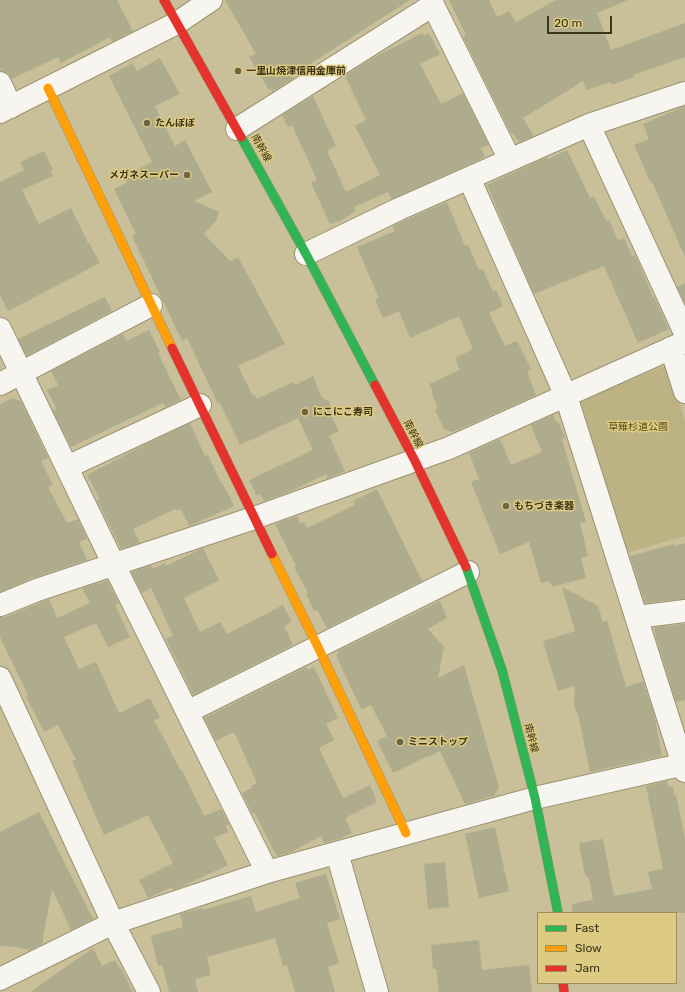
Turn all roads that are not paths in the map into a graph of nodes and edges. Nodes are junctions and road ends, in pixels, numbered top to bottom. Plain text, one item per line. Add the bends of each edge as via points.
1 (164, 0) edge
2 (211, 0) edge
3 (177, 23) junction
4 (0, 83) edge
5 (48, 88) junction
6 (685, 93) edge
7 (6, 109) edge
8 (589, 125) junction
9 (237, 129) junction
10 (510, 160) junction
11 (469, 178) junction
12 (306, 254) junction
13 (151, 305) junction
14 (0, 329) edge
15 (680, 341) edge
16 (21, 373) junction
17 (0, 384) edge
18 (685, 392) edge
19 (566, 396) junction
20 (200, 405) junction
21 (414, 461) junction
22 (67, 467) junction
23 (254, 518) junction
24 (114, 565) junction
25 (468, 572) junction
26 (0, 604) edge
27 (685, 611) edge
28 (637, 617) junction
29 (318, 647) junction
30 (0, 678) edge
31 (187, 712) junction
32 (684, 767) edge
33 (535, 798) junction
34 (406, 833) junction
35 (337, 853) junction
36 (267, 872) junction
37 (558, 912) edge
38 (113, 923) junction
39 (0, 979) edge
40 (149, 992) edge
41 (377, 992) edge

1 - 3 main road, 南幹線
2 - 3 street
3 - 5 street
3 - 9 main road, 南幹線
4 - 7 street
5 - 7 street
5 - 13 main road
6 - 8 street
8 - 10 street
8 - 15 street
9 - 10 street via 433,5
9 - 12 main road, 南幹線
10 - 11 street
11 - 12 street
11 - 19 street
12 - 21 main road, 南幹線
13 - 16 street
13 - 20 main road
14 - 16 street
15 - 18 street
15 - 19 street
16 - 17 street
16 - 22 street
19 - 21 street
19 - 28 street
20 - 22 street
20 - 23 main road
21 - 23 street
21 - 25 main road, 南幹線
22 - 24 street
23 - 24 street
23 - 29 main road
24 - 26 street
24 - 31 street
25 - 29 street
25 - 33 main road, 南幹線 via 502,670
27 - 28 street
28 - 32 street
29 - 31 street
29 - 34 main road
30 - 38 street
31 - 36 street
32 - 33 street
33 - 34 street
33 - 37 main road, 南幹線
34 - 35 street
35 - 36 street
35 - 41 street
36 - 38 street
38 - 39 street
38 - 40 street

